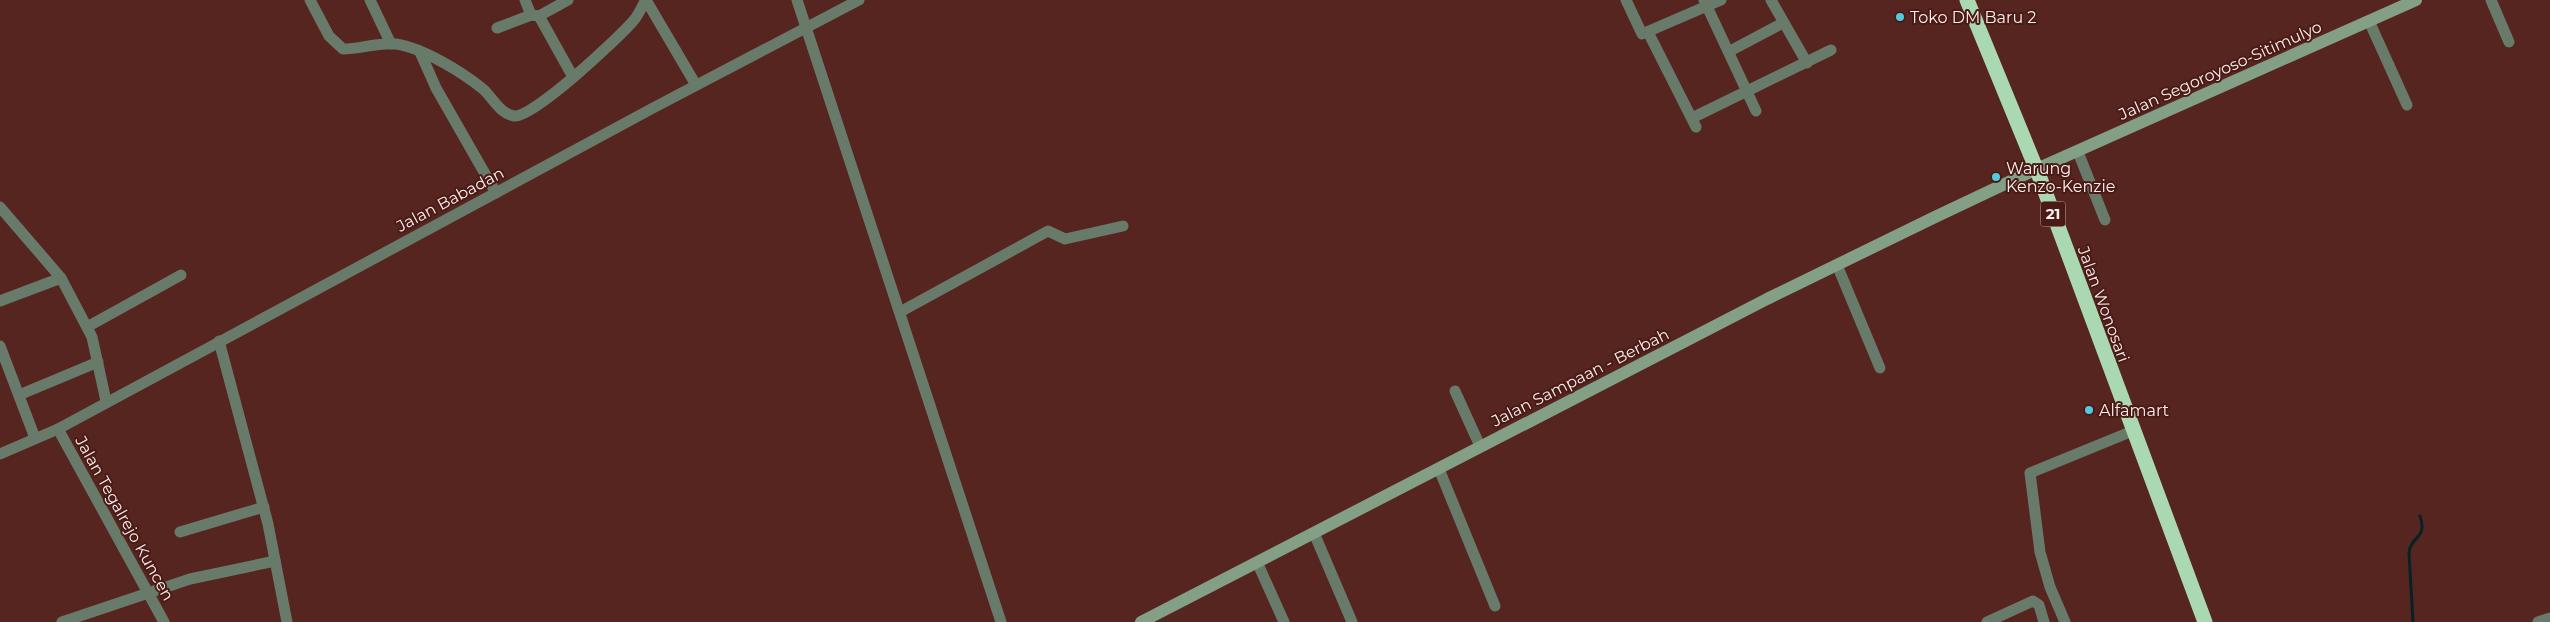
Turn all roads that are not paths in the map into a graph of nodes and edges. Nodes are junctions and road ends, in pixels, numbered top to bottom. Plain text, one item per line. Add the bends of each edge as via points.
1 (310, 0) edge
2 (370, 0) edge
3 (525, 0) edge
4 (568, 0) edge
5 (646, 0) edge
6 (797, 0) edge
7 (859, 0) edge
8 (1626, 0) edge
9 (1721, 0) edge
10 (1771, 0) edge
11 (1967, 0) edge
12 (2416, 0) edge
13 (2491, 0) edge
14 (1705, 3) edge
15 (535, 15) junction
16 (2369, 21) junction
17 (1783, 23) junction
18 (497, 28) dead end
19 (806, 28) junction
20 (1648, 32) junction
21 (2509, 42) dead end
22 (391, 44) junction
23 (1831, 50) dead end
24 (1730, 51) junction
25 (420, 52) junction
26 (1807, 63) junction
27 (573, 76) junction
28 (696, 85) junction
29 (1746, 90) junction
30 (2407, 105) dead end
31 (1756, 112) dead end
32 (2078, 152) junction
33 (2036, 169) junction
34 (496, 194) junction
35 (0, 207) edge
36 (2106, 220) dead end
37 (1123, 226) dead end
38 (1837, 265) junction
39 (182, 274) dead end
40 (61, 278) junction
41 (0, 301) edge
42 (900, 312) junction
43 (87, 327) junction
44 (219, 341) junction
45 (0, 346) edge
46 (98, 362) junction
47 (3, 365) edge
48 (1880, 368) dead end
49 (1455, 390) dead end
50 (19, 395) junction
51 (106, 402) junction
52 (58, 429) junction
53 (2135, 430) junction
54 (35, 438) junction
55 (1480, 446) junction
56 (0, 454) edge
57 (1439, 469) junction
58 (264, 507) junction
59 (180, 532) dead end
60 (1314, 533) junction
61 (275, 561) junction
62 (1257, 562) junction
63 (148, 594) junction
64 (1495, 606) dead end
65 (2550, 618) edge
66 (62, 622) edge
67 (164, 622) edge
68 (287, 622) edge
69 (1002, 622) edge
70 (1141, 622) edge
71 (1284, 622) edge
72 (1352, 622) edge
73 (1987, 622) edge
74 (2044, 622) edge
75 (2065, 622) edge
76 (2205, 622) edge
77 (2538, 622) edge

1 - 22 street via 329,36 343,49
2 - 22 street
3 - 15 street
4 - 15 street
5 - 27 street via 636,18
5 - 28 street
6 - 19 street
7 - 19 street, Jalan Babadan
8 - 20 street via 1642,34
9 - 14 street
10 - 17 street
11 - 33 highway, Jalan Wonosari / 21
12 - 16 main road, Jalan Segoroyoso-Sitimulyo
13 - 21 street
14 - 20 street
14 - 24 street
15 - 18 street
15 - 27 street
16 - 30 street
16 - 32 main road, Jalan Segoroyoso-Sitimulyo
17 - 24 street
17 - 26 street
19 - 28 street, Jalan Babadan
19 - 42 street
20 - 29 street via 1694,122
22 - 25 street
23 - 26 street
24 - 29 street
25 - 27 street via 459,72 514,116 524,114 545,101
25 - 34 street via 436,88
26 - 29 street
28 - 34 street, Jalan Babadan
29 - 31 street
32 - 33 main road, Jalan Segoroyoso-Sitimulyo
32 - 36 street
33 - 38 main road, Jalan Sampaan - Berbah
33 - 53 highway, Jalan Wonosari / 21
34 - 44 street, Jalan Babadan
35 - 40 street
37 - 42 street via 1065,239 1048,231
38 - 48 street
38 - 55 main road, Jalan Sampaan - Berbah
39 - 43 street
40 - 41 street
40 - 43 street
42 - 69 street
43 - 46 street
44 - 51 street, Jalan Babadan
44 - 58 street
45 - 47 street
46 - 50 street
46 - 51 street
47 - 50 street
49 - 55 street
50 - 54 street
51 - 52 street, Jalan Babadan
52 - 54 street, Jalan Babadan
52 - 63 street, Jalan Tegalrejo Kuncen
53 - 75 street via 2030,473 2040,552
53 - 76 highway, Jalan Wonosari / 21
54 - 56 street, Jalan Babadan
55 - 57 main road, Jalan Sampaan - Berbah
57 - 60 main road, Jalan Sampaan - Berbah
57 - 64 street
58 - 59 street
58 - 61 street
60 - 62 main road, Jalan Sampaan - Berbah
60 - 72 street
61 - 63 street via 190,579
61 - 68 street
62 - 70 main road, Jalan Sampaan - Berbah
62 - 71 street
63 - 66 street
63 - 67 street, Jalan Tegalrejo Kuncen
65 - 77 street
73 - 74 street via 2033,602 2039,605

